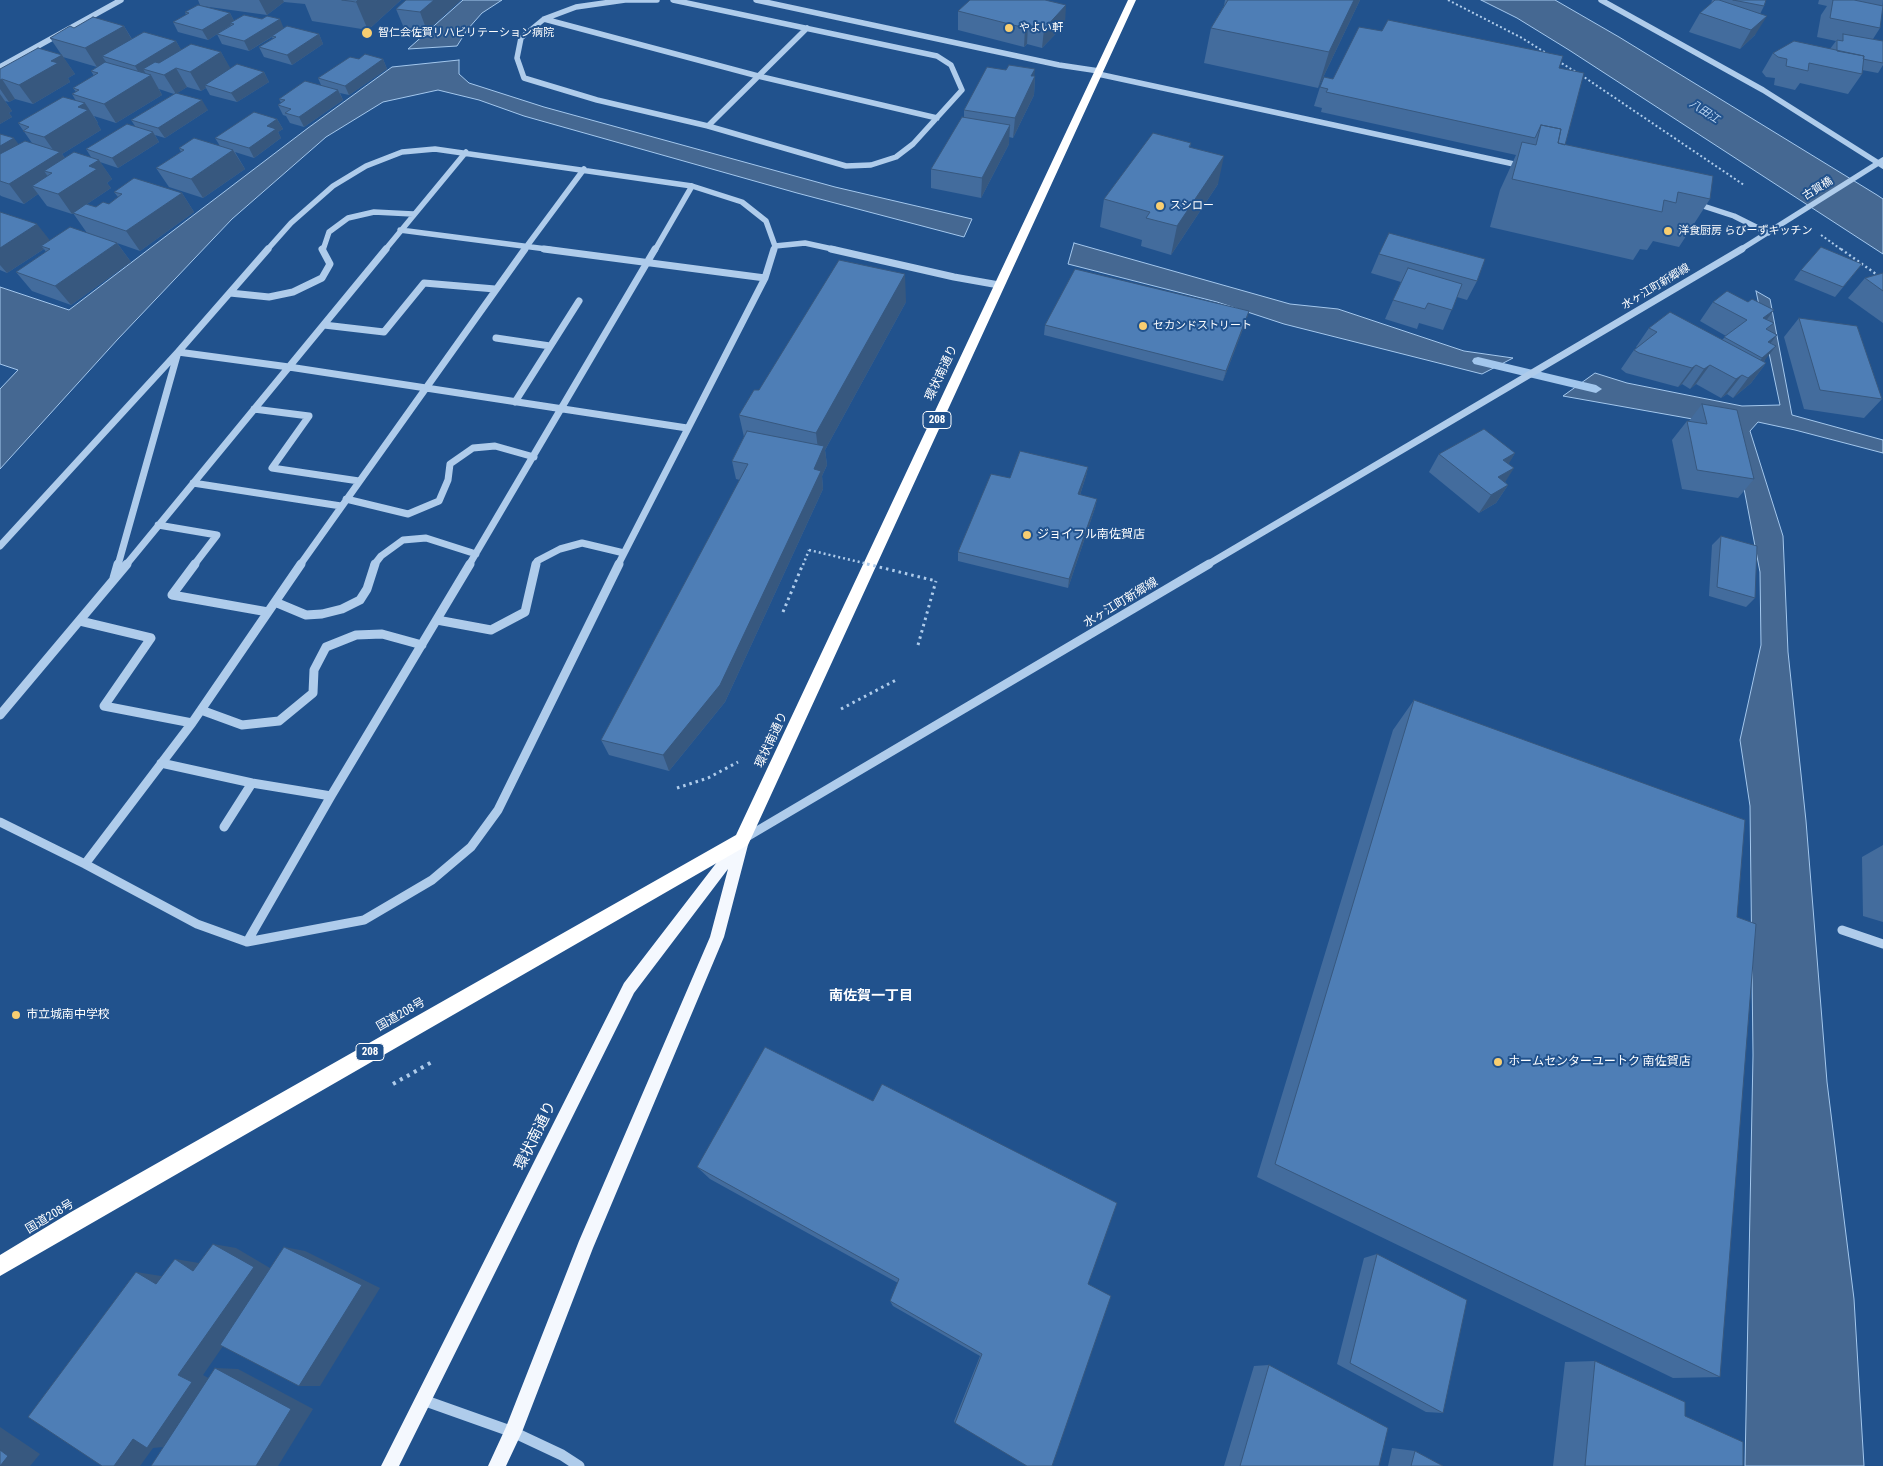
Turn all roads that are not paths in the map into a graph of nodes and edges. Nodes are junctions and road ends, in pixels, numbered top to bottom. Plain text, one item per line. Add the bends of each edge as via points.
1 (122, 0) edge
2 (657, 0) edge
3 (673, 0) edge
4 (756, 0) edge
5 (1132, 0) edge
6 (1603, 0) edge
7 (544, 19) junction
8 (807, 28) junction
9 (0, 67) edge
10 (1098, 72) junction
11 (758, 76) junction
12 (937, 118) junction
13 (708, 126) junction
14 (466, 152) junction
15 (1882, 163) edge
16 (1531, 168) edge
17 (584, 169) junction
18 (692, 186) junction
19 (1686, 201) edge
20 (413, 214) junction
21 (400, 230) junction
22 (1768, 233) junction
23 (775, 246) junction
24 (526, 247) junction
25 (646, 263) junction
26 (765, 278) junction
27 (1000, 285) junction
28 (495, 289) junction
29 (230, 293) junction
30 (579, 301) dead end
31 (324, 325) junction
32 (496, 338) dead end
33 (550, 346) junction
34 (178, 352) junction
35 (289, 367) junction
36 (425, 389) junction
37 (515, 402) junction
38 (254, 409) junction
39 (562, 410) junction
40 (687, 428) junction
41 (534, 457) junction
42 (359, 481) junction
43 (192, 483) junction
44 (343, 502) junction
45 (158, 525) junction
46 (0, 546) edge
47 (624, 553) junction
48 (476, 554) junction
49 (114, 578) junction
50 (275, 602) junction
51 (268, 612) junction
52 (438, 620) junction
53 (80, 621) junction
54 (422, 645) junction
55 (201, 710) junction
56 (0, 715) edge
57 (192, 723) junction
58 (161, 763) junction
59 (252, 783) junction
60 (332, 796) junction
61 (0, 822) edge
62 (224, 827) dead end
63 (742, 840) junction
64 (85, 864) junction
65 (1842, 930) dead end
66 (247, 942) junction
67 (1883, 944) edge
68 (0, 1266) edge
69 (423, 1400) junction
70 (512, 1432) junction
71 (390, 1466) edge
72 (497, 1466) edge
73 (579, 1466) edge

1 - 9 street
2 - 7 street via 625,0 576,7
3 - 8 street
4 - 10 street
5 - 10 highway, 環状南通り / 208
6 - 15 street via 1763,90
7 - 11 street
7 - 13 street via 521,38 517,58 524,78 597,100
8 - 11 street
8 - 12 street via 937,56 951,65 962,90
10 - 16 street
10 - 27 highway, 環状南通り / 208
11 - 12 street
11 - 13 street
12 - 13 street via 896,157 871,165 846,166
14 - 17 street
14 - 20 street
14 - 29 street via 435,149 402,152 366,166 333,186 291,223
15 - 22 street, 古賀橋
17 - 18 street
17 - 24 street
18 - 23 street via 742,202 766,221
18 - 25 street
19 - 22 street via 1734,216
20 - 21 street
20 - 29 street via 374,212 348,218 329,232 322,249 330,264 322,278 293,292 269,297
21 - 24 street
21 - 31 street
22 - 63 street, 水ヶ江町新郷線
23 - 26 street
23 - 27 street via 805,244
24 - 25 street
24 - 28 street
25 - 26 street
25 - 39 street
26 - 40 street
27 - 63 highway, 環状南通り / 208
28 - 31 street via 424,283 384,332
28 - 36 street
29 - 34 street
30 - 33 street
31 - 35 street
32 - 33 street
33 - 37 street
34 - 35 street
34 - 46 street
34 - 49 street
35 - 36 street
35 - 38 street
36 - 37 street
36 - 42 street
37 - 39 street
38 - 42 street via 309,416 272,468
38 - 43 street
39 - 40 street
39 - 41 street
40 - 47 street
41 - 44 street via 495,446 473,448 450,464 448,480 439,501 408,514
41 - 48 street
42 - 44 street
43 - 44 street
43 - 45 street
44 - 50 street
45 - 49 street
45 - 51 street via 217,535 172,595
47 - 52 street via 582,543 560,549 537,561 525,612 490,630
47 - 66 street via 498,810 471,847 432,880 364,920
48 - 50 street via 426,538 403,540 374,565 368,589 360,600 342,609 306,614
48 - 52 street
49 - 53 street
50 - 51 street
51 - 55 street
52 - 54 street
53 - 56 street
53 - 57 street via 151,638 104,706
54 - 55 street via 382,634 356,635 326,648 314,670 313,693 279,721 242,725
54 - 60 street
55 - 57 street
57 - 58 street
58 - 59 street
58 - 64 street
59 - 60 street
59 - 62 street
60 - 66 street
61 - 64 street
63 - 68 highway, 国道208号 / 208
63 - 69 main road, 環状南通り via 629,988
63 - 70 main road, 環状南通り via 718,937 585,1247
64 - 66 street via 197,924
65 - 67 street
69 - 70 street
69 - 71 main road, 環状南通り
70 - 72 main road, 環状南通り
70 - 73 street

